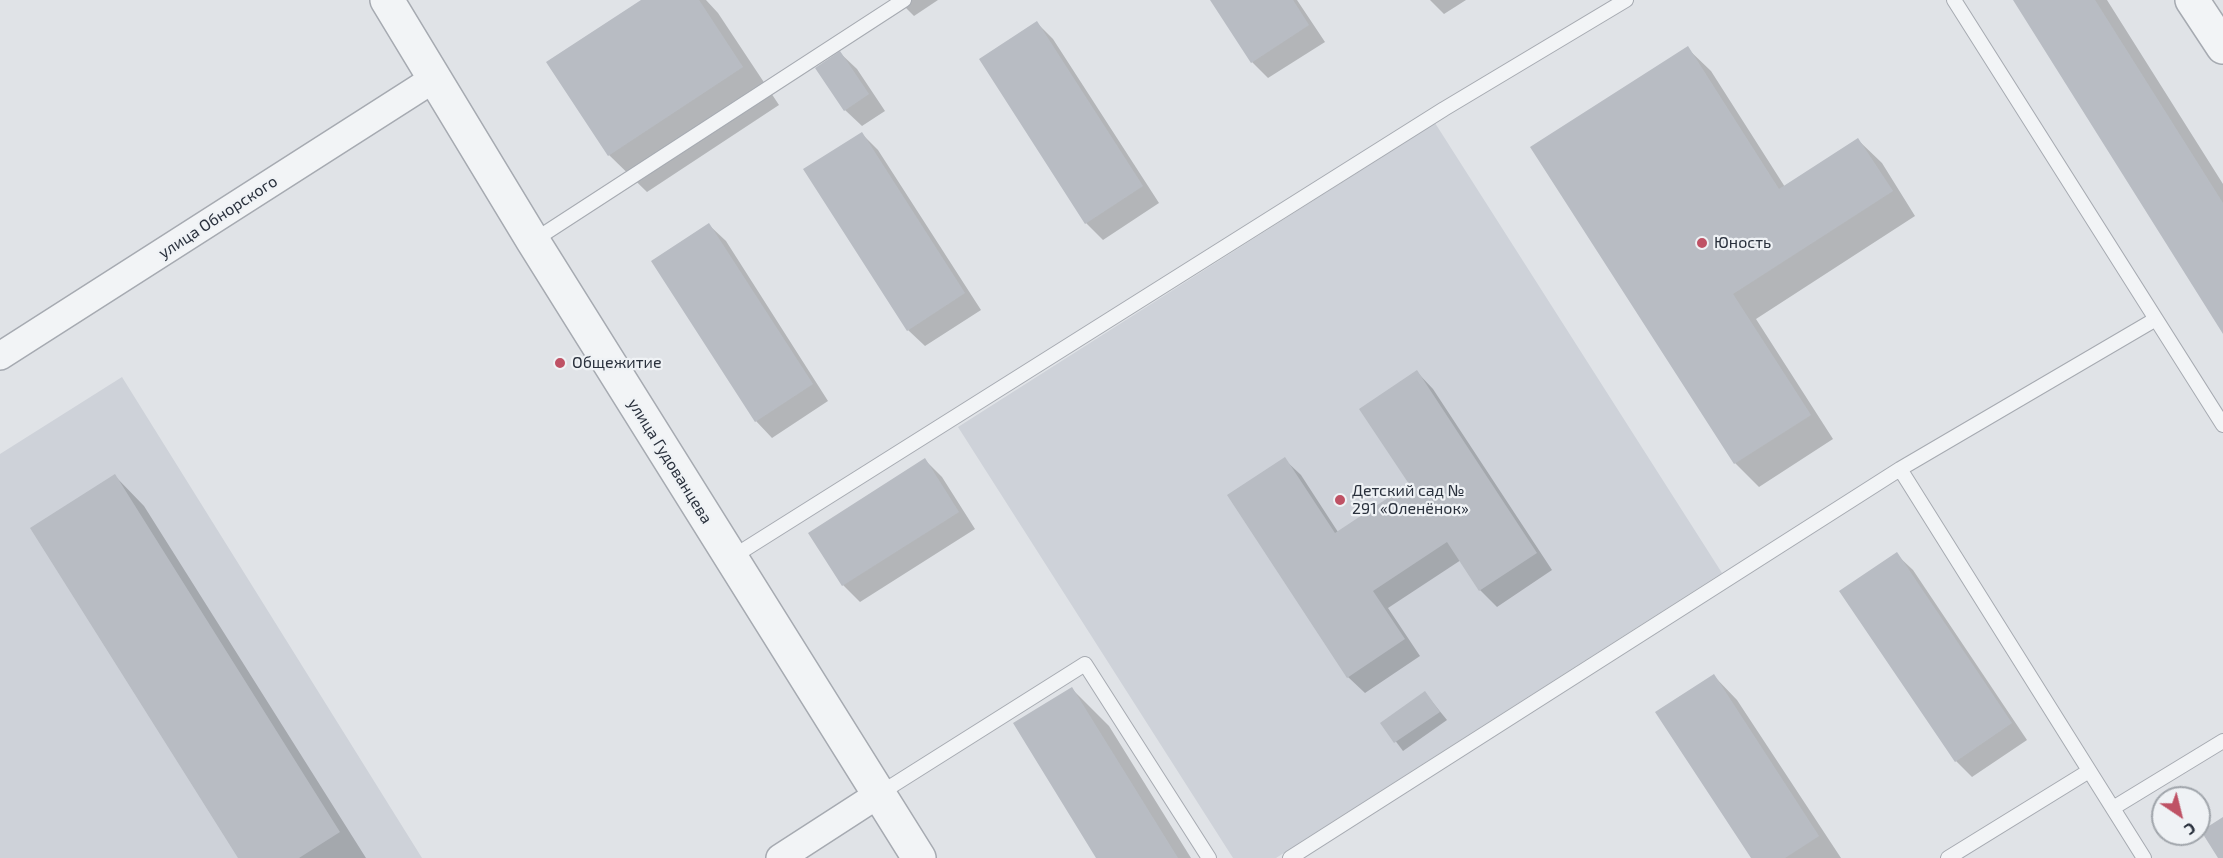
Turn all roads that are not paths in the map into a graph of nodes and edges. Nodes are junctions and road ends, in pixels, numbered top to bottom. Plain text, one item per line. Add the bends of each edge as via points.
1 (387, 0) edge
2 (904, 0) edge
3 (1626, 0) edge
4 (1954, 0) edge
5 (2192, 0) edge
6 (2223, 47) edge
7 (435, 78) junction
8 (532, 242) junction
9 (2156, 320) junction
10 (0, 356) edge
11 (2223, 425) edge
12 (1900, 469) junction
13 (731, 558) junction
14 (2223, 741) edge
15 (2089, 771) junction
16 (879, 794) junction
17 (2113, 808) junction
18 (780, 858) edge
19 (919, 858) edge
20 (1209, 858) edge
21 (1290, 858) edge
22 (1948, 858) edge
23 (2144, 858) edge

1 - 7 street, улица Гудованцева
2 - 8 lane
3 - 13 lane via 1444,109
4 - 9 lane
5 - 6 street
7 - 8 street, улица Гудованцева
7 - 10 street, улица Обнорского
8 - 13 street, улица Гудованцева
9 - 11 lane
9 - 12 lane
12 - 15 lane
12 - 21 lane
13 - 16 street, улица Гудованцева
14 - 17 lane
15 - 17 lane
15 - 22 lane
16 - 18 street
16 - 19 street, улица Гудованцева
16 - 20 lane via 1085,663
17 - 23 lane

